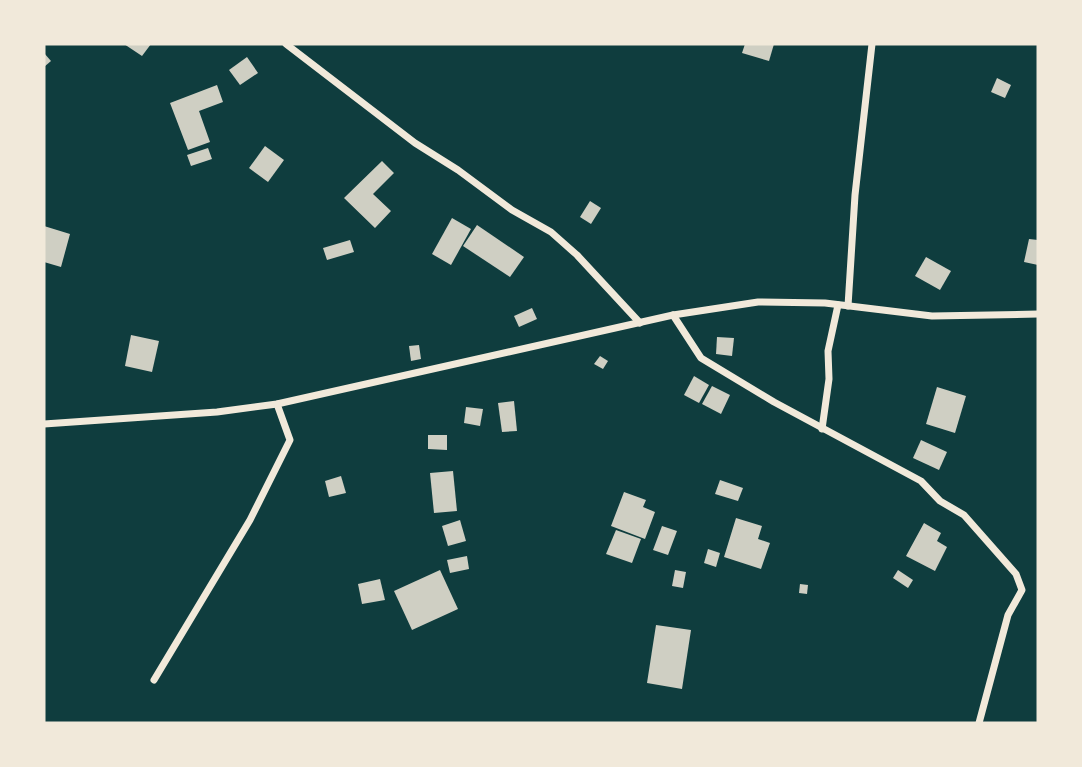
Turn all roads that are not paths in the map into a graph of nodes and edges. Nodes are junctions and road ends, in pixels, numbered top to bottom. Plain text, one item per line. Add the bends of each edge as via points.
1 (286, 44) edge
2 (872, 44) edge
3 (838, 305) junction
4 (848, 306) junction
5 (1038, 314) edge
6 (673, 315) junction
7 (640, 323) junction
8 (277, 404) junction
9 (44, 424) edge
10 (822, 429) junction
11 (155, 680) dead end
12 (979, 723) edge

1 - 7 street via 415,143 551,233 578,255
2 - 4 street
3 - 4 street
3 - 6 street via 758,302
3 - 10 street via 828,351 830,379
4 - 5 street via 932,316
6 - 7 street
6 - 10 street via 701,358
7 - 8 street
8 - 9 street
8 - 11 street via 290,440 250,520
10 - 12 street via 921,481 940,501 964,516 1016,574 1021,590 1008,615

